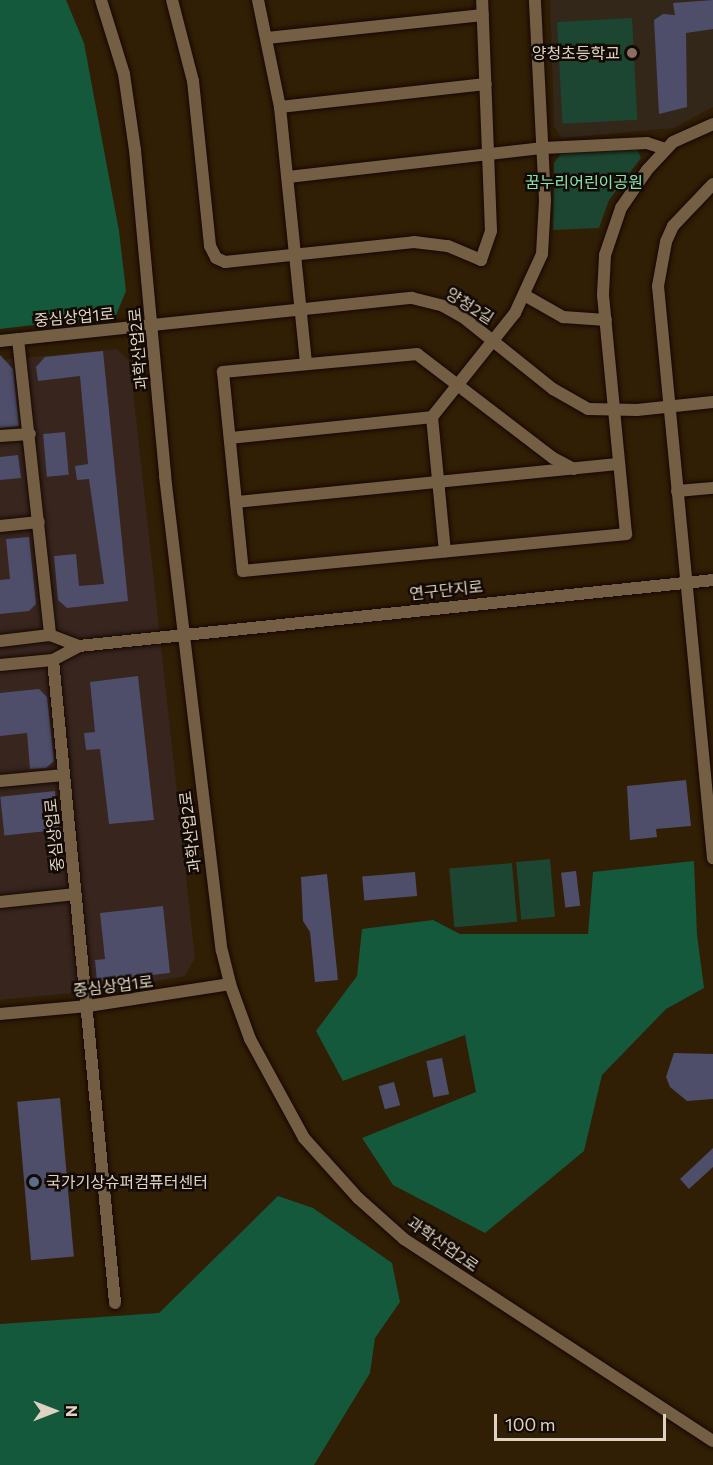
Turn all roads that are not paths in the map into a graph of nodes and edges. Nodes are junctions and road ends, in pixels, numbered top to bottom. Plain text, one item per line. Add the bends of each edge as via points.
1 (101, 0) edge
2 (172, 0) edge
3 (258, 0) edge
4 (482, 0) edge
5 (535, 0) edge
6 (483, 15) junction
7 (267, 38) junction
8 (486, 84) junction
9 (280, 107) junction
10 (713, 124) edge
11 (543, 148) junction
12 (665, 149) junction
13 (489, 153) junction
14 (288, 177) junction
15 (713, 184) edge
16 (295, 254) junction
17 (526, 297) junction
18 (300, 309) junction
19 (606, 320) junction
20 (152, 328) junction
21 (18, 339) junction
22 (0, 341) edge
23 (493, 341) junction
24 (306, 363) junction
25 (458, 384) junction
26 (713, 402) edge
27 (668, 407) junction
28 (614, 411) junction
29 (432, 417) junction
30 (30, 434) junction
31 (0, 436) edge
32 (230, 438) junction
33 (620, 464) junction
34 (574, 469) junction
35 (438, 482) junction
36 (713, 488) edge
37 (677, 491) junction
38 (236, 502) junction
39 (39, 522) junction
40 (0, 526) edge
41 (445, 551) junction
42 (713, 580) edge
43 (687, 582) junction
44 (50, 635) junction
45 (183, 635) junction
46 (0, 641) edge
47 (79, 646) junction
48 (53, 660) junction
49 (0, 665) edge
50 (64, 775) junction
51 (0, 781) edge
52 (713, 858) edge
53 (76, 894) junction
54 (0, 902) edge
55 (230, 984) junction
56 (88, 1006) junction
57 (0, 1014) edge
58 (115, 1303) dead end
59 (713, 1441) edge

1 - 20 street, 과학산업2로 via 124,74
2 - 16 street via 193,81 212,253 225,262
3 - 7 street
4 - 6 street
5 - 11 street
6 - 7 street
6 - 8 street
7 - 9 street
8 - 9 street
8 - 13 street
9 - 14 street
10 - 12 street
11 - 12 street via 647,143
11 - 13 street
11 - 17 street via 545,230 542,255
12 - 19 street via 633,188 611,235 603,276
13 - 14 street
13 - 16 street via 491,231 481,261 448,246 414,242
14 - 16 street
15 - 27 street via 673,226 660,267 659,314
16 - 18 street
17 - 19 street via 563,317
17 - 23 street
18 - 20 street, 양청2길
18 - 23 street, 양청2길 via 425,300 463,317
18 - 24 street
19 - 28 street
20 - 21 street, 중심상업1로
20 - 45 street, 과학산업2로
21 - 22 street, 중심상업1로
21 - 30 street
23 - 25 street
23 - 28 street, 양청2길 via 570,401
24 - 25 street via 417,354
24 - 32 street via 223,372
25 - 29 street
25 - 34 street via 553,458
26 - 27 street, 양청2길
27 - 28 street, 양청2길
27 - 37 street
28 - 33 street
29 - 32 street
29 - 35 street
30 - 31 street
30 - 39 street
32 - 38 street
33 - 34 street
33 - 41 street via 626,534
34 - 35 street
35 - 38 street
35 - 41 street
36 - 37 street
37 - 43 street
38 - 41 street via 243,571
39 - 40 street
39 - 44 street
42 - 43 street, 연구단지로
43 - 45 street, 연구단지로
43 - 52 street
44 - 46 street
44 - 47 street
45 - 47 street
45 - 55 street, 과학산업2로 via 212,882
47 - 48 street
48 - 49 street
48 - 50 street, 중심상업로
50 - 51 street
50 - 53 street, 중심상업로
53 - 54 street
53 - 56 street, 중심상업로
55 - 56 street, 중심상업1로
55 - 59 street, 과학산업2로 via 250,1039 281,1101 304,1138 358,1198 404,1239
56 - 57 street, 중심상업1로
56 - 58 street, 중심상업로

